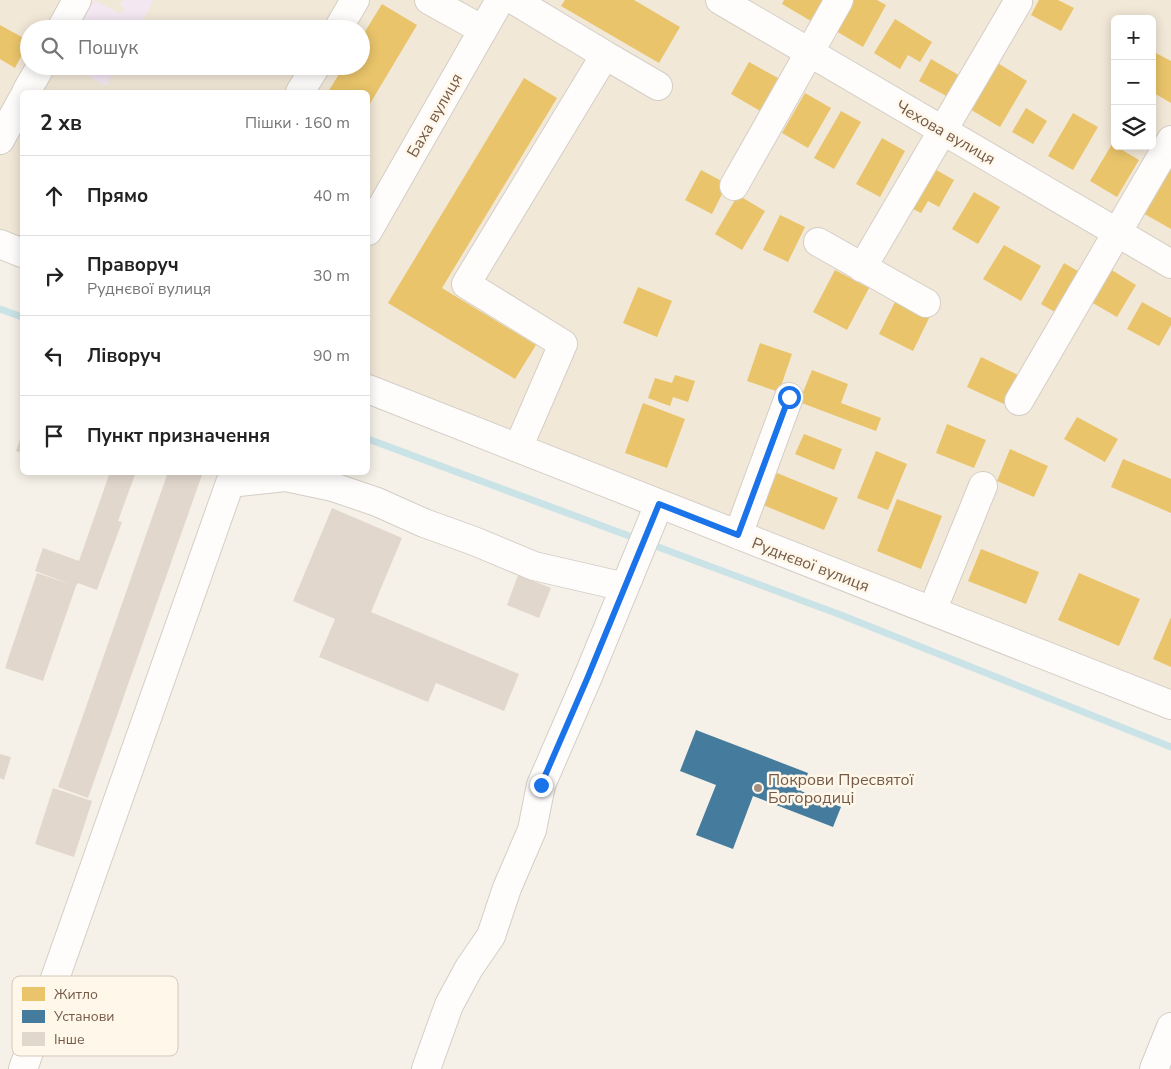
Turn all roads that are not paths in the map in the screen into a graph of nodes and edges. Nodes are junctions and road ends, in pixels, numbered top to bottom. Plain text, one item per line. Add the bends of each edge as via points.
1 (77, 0) edge
2 (356, 0) edge
3 (429, 0) edge
4 (500, 0) edge
5 (514, 0) edge
6 (720, 0) edge
7 (839, 0) edge
8 (1018, 2) dead end
9 (67, 20) edge
10 (344, 20) edge
11 (483, 30) junction
12 (809, 52) junction
13 (605, 55) junction
14 (36, 75) edge
15 (310, 75) edge
16 (658, 86) dead end
17 (27, 90) edge
18 (301, 90) edge
19 (20, 104) edge
20 (942, 130) junction
21 (0, 140) edge
22 (1171, 140) edge
23 (734, 186) dead end
24 (370, 228) edge
25 (1117, 232) junction
26 (818, 242) dead end
27 (0, 244) edge
28 (20, 252) edge
29 (1171, 264) edge
30 (862, 268) junction
31 (926, 304) dead end
32 (370, 390) edge
33 (789, 397) dead end
34 (1019, 401) dead end
35 (518, 448) junction
36 (982, 486) dead end
37 (655, 515) junction
38 (738, 535) junction
39 (625, 587) junction
40 (932, 611) junction
41 (1171, 706) edge
42 (56, 976) edge
43 (1171, 1027) edge
44 (28, 1056) edge
45 (23, 1069) edge
46 (426, 1069) edge
47 (1154, 1069) edge

1 - 9 street
2 - 10 street
3 - 11 street
4 - 11 street, Баха вулиця
5 - 13 street
6 - 12 street, Чехова вулиця
7 - 12 street
8 - 20 street
11 - 24 street, Баха вулиця
12 - 20 street, Чехова вулиця
12 - 23 street
13 - 16 street
13 - 35 street via 466,284 563,344
14 - 17 street
15 - 18 street
19 - 21 street
20 - 25 street, Чехова вулиця
20 - 30 street
22 - 25 street
25 - 29 street, Чехова вулиця
25 - 34 street
26 - 30 street
27 - 28 street
30 - 31 street
32 - 35 street, Руднєвої вулиця
33 - 38 street
35 - 37 street, Руднєвої вулиця
36 - 40 street
37 - 38 street, Руднєвої вулиця
37 - 39 street
38 - 40 street, Руднєвої вулиця
39 - 42 street via 534,566 333,487 286,477 230,483
39 - 46 street via 541,785 532,830 491,936 449,1005
40 - 41 street, Руднєвої вулиця
43 - 47 street
44 - 45 street

